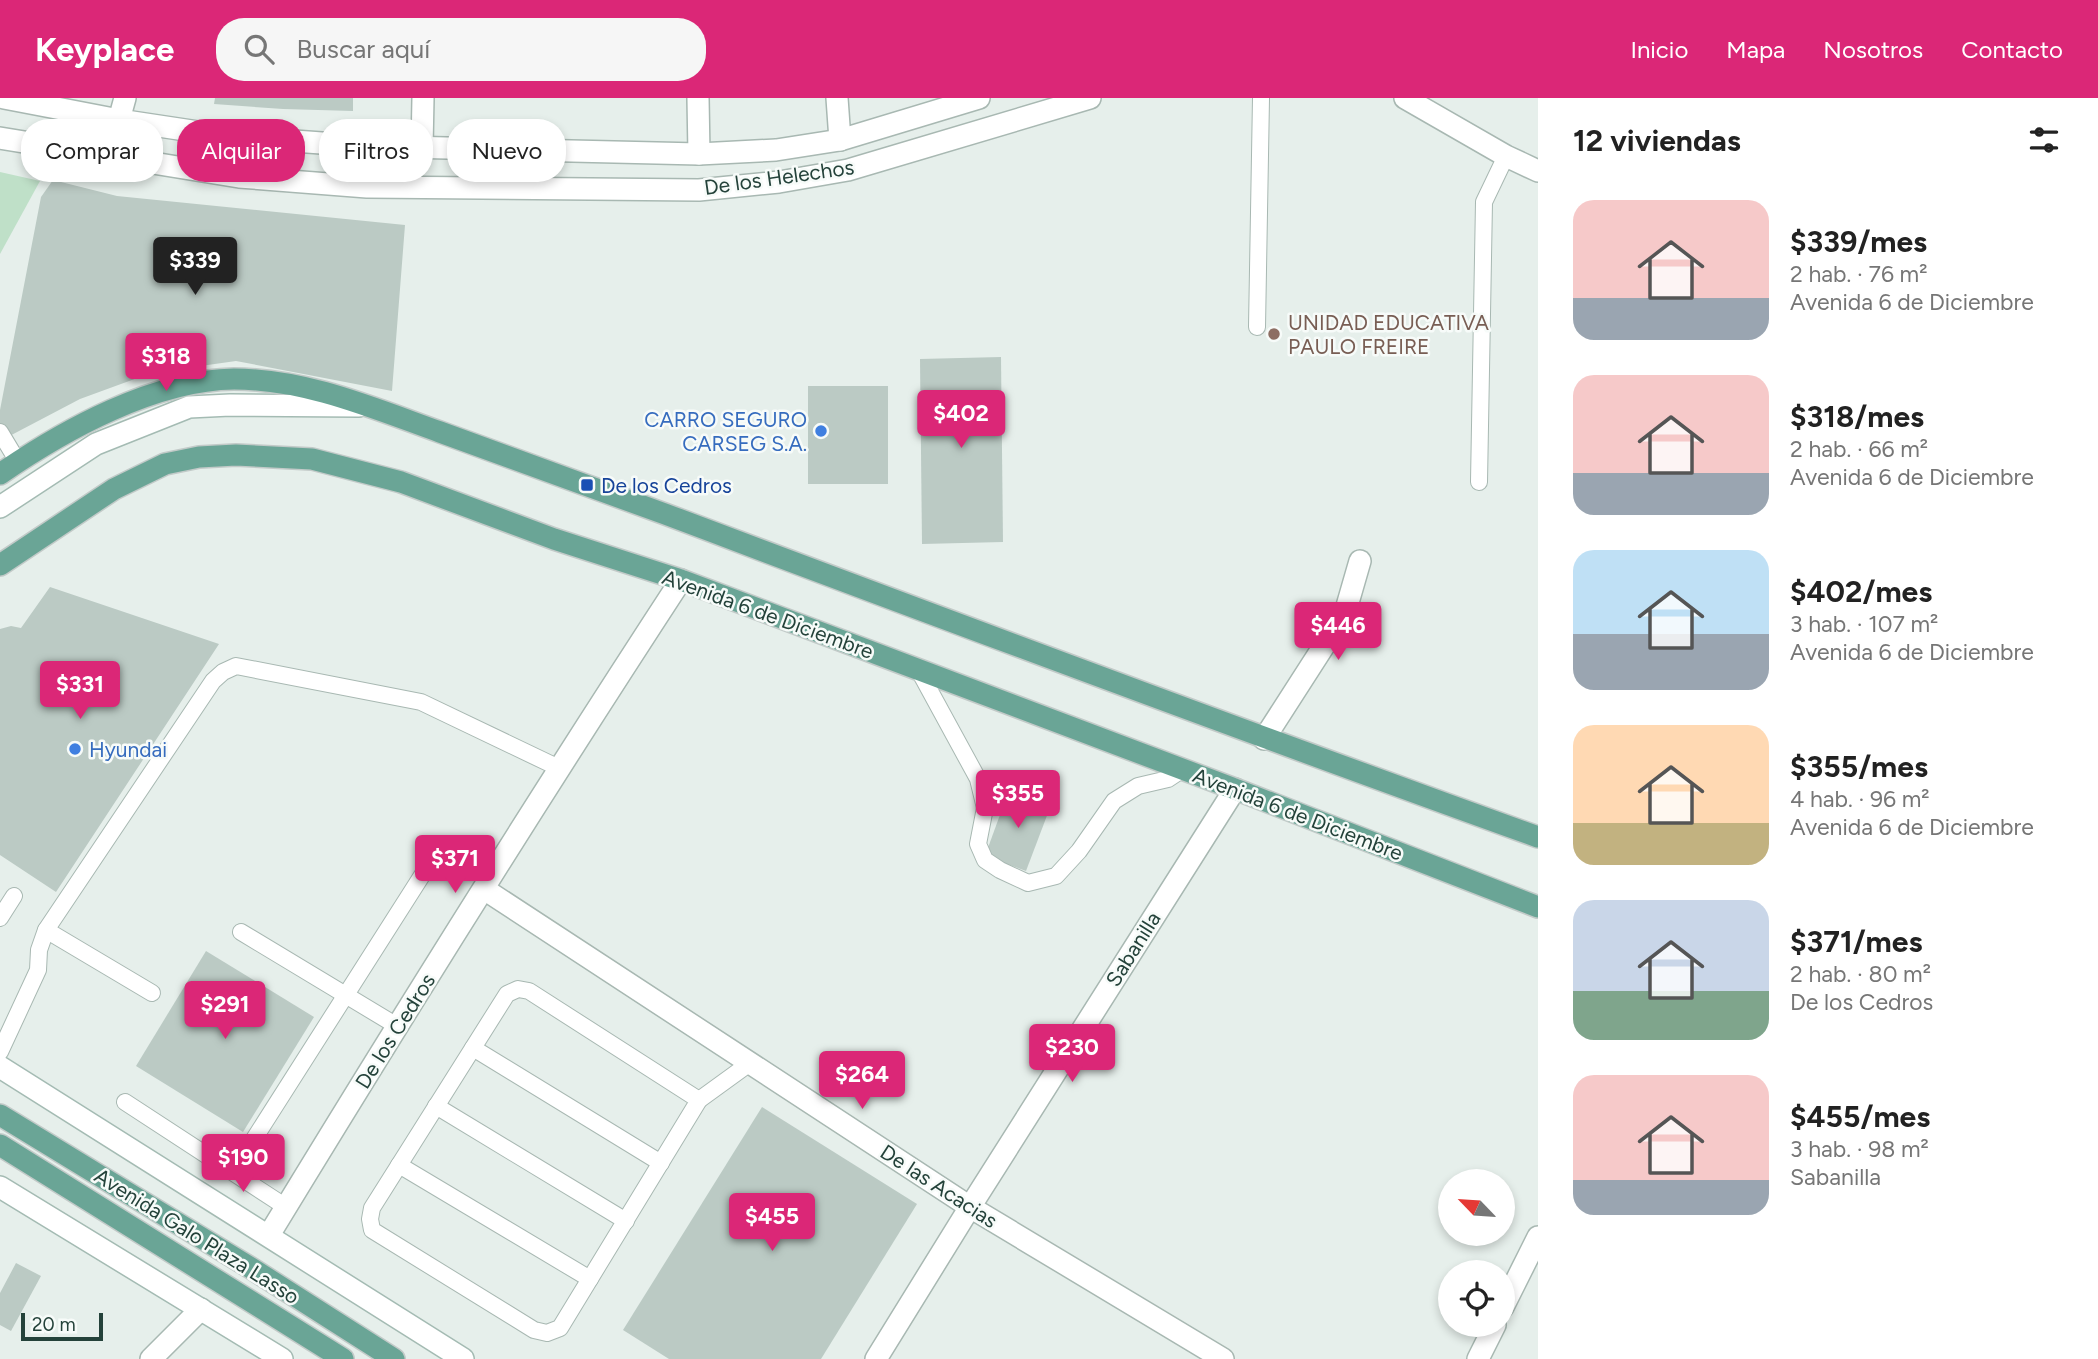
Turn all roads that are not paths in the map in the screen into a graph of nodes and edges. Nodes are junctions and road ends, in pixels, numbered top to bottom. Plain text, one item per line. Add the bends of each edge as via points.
1 (4, 98) edge
2 (125, 98) edge
3 (424, 98) edge
4 (698, 98) edge
5 (836, 98) edge
6 (979, 98) edge
7 (1090, 98) edge
8 (1261, 98) edge
9 (1405, 98) edge
10 (114, 119) edge
11 (119, 119) edge
12 (423, 119) edge
13 (163, 127) edge
14 (0, 138) edge
15 (840, 139) junction
16 (319, 143) edge
17 (433, 147) edge
18 (699, 154) junction
19 (1506, 156) junction
20 (1538, 171) edge
21 (1257, 327) dead end
22 (368, 406) junction
23 (0, 432) edge
24 (18, 462) junction
25 (0, 474) edge
26 (1479, 482) dead end
27 (0, 507) edge
28 (1360, 561) dead end
29 (0, 565) edge
30 (681, 580) junction
31 (918, 669) junction
32 (1264, 739) junction
33 (559, 768) junction
34 (1183, 769) junction
35 (1235, 789) junction
36 (1538, 837) edge
37 (435, 855) dead end
38 (484, 889) junction
39 (14, 896) dead end
40 (1538, 907) edge
41 (0, 918) edge
42 (46, 929) junction
43 (241, 932) dead end
44 (152, 993) dead end
45 (346, 994) junction
46 (397, 1026) junction
47 (473, 1048) junction
48 (0, 1052) edge
49 (750, 1063) junction
50 (0, 1067) edge
51 (699, 1100) junction
52 (125, 1102) dead end
53 (436, 1106) junction
54 (0, 1115) edge
55 (0, 1145) edge
56 (661, 1163) junction
57 (399, 1165) junction
58 (233, 1172) junction
59 (0, 1186) edge
60 (286, 1207) junction
61 (970, 1207) junction
62 (626, 1221) junction
63 (269, 1235) junction
64 (1538, 1237) edge
65 (1532, 1263) edge
66 (590, 1279) junction
67 (1515, 1289) edge
68 (201, 1309) junction
69 (1489, 1337) edge
70 (151, 1359) edge
71 (282, 1359) edge
72 (343, 1359) edge
73 (394, 1359) edge
74 (463, 1359) edge
75 (876, 1359) edge
76 (1223, 1359) edge
77 (1478, 1359) edge

1 - 10 street, De los Helechos
2 - 11 street
3 - 12 street
4 - 18 street
5 - 15 street
6 - 15 street, De los Helechos
7 - 14 street, De los Helechos via 848,170 699,190 367,187 239,177
8 - 21 lane
9 - 19 street
13 - 16 street, De los Helechos
15 - 18 street, De los Helechos via 776,150
17 - 18 street, De los Helechos
19 - 20 street
19 - 26 lane via 1484,202
22 - 24 main road via 266,380 198,384 138,399 90,419
22 - 27 street via 188,407 96,444
22 - 32 main road
23 - 24 lane
24 - 25 main road
28 - 32 street via 1345,613
29 - 30 main road, Avenida 6 de Diciembre via 114,489 165,464 236,455 313,459 401,482
30 - 31 main road, Avenida 6 de Diciembre
30 - 33 street, De los Cedros
31 - 34 main road, Avenida 6 de Diciembre
31 - 34 lane via 978,779 985,808 978,844 985,860 1028,883 1056,876 1114,801 1138,786 1168,779
32 - 36 main road
33 - 38 street, De los Cedros
33 - 42 lane via 421,702 236,666 213,681
34 - 35 main road, Avenida 6 de Diciembre
35 - 40 main road, Avenida 6 de Diciembre
35 - 61 street, Sabanilla
37 - 45 lane
38 - 46 street, De los Cedros
38 - 49 street, De las Acacias
39 - 41 lane
42 - 44 lane
42 - 48 lane via 38,970
43 - 45 lane
45 - 46 lane
45 - 58 lane
46 - 60 street, De los Cedros
47 - 51 lane via 507,994 517,989 529,991
47 - 53 lane
47 - 56 lane
49 - 51 lane
49 - 61 street, De las Acacias
50 - 63 street, Avenida Galo Plaza Lasso
51 - 56 lane
52 - 58 lane
53 - 57 lane
53 - 62 lane
54 - 73 main road, Avenida Galo Plaza Lasso
55 - 72 main road, Avenida Galo Plaza Lasso
56 - 62 lane
57 - 66 lane
57 - 66 lane via 372,1208 372,1230 534,1331 559,1328
58 - 60 lane
59 - 68 street
60 - 63 street, De los Cedros
61 - 75 street, Sabanilla
61 - 76 street, De las Acacias
62 - 66 lane
63 - 74 street, Avenida Galo Plaza Lasso
64 - 65 street
65 - 67 street
68 - 70 street
68 - 71 street
69 - 77 street

